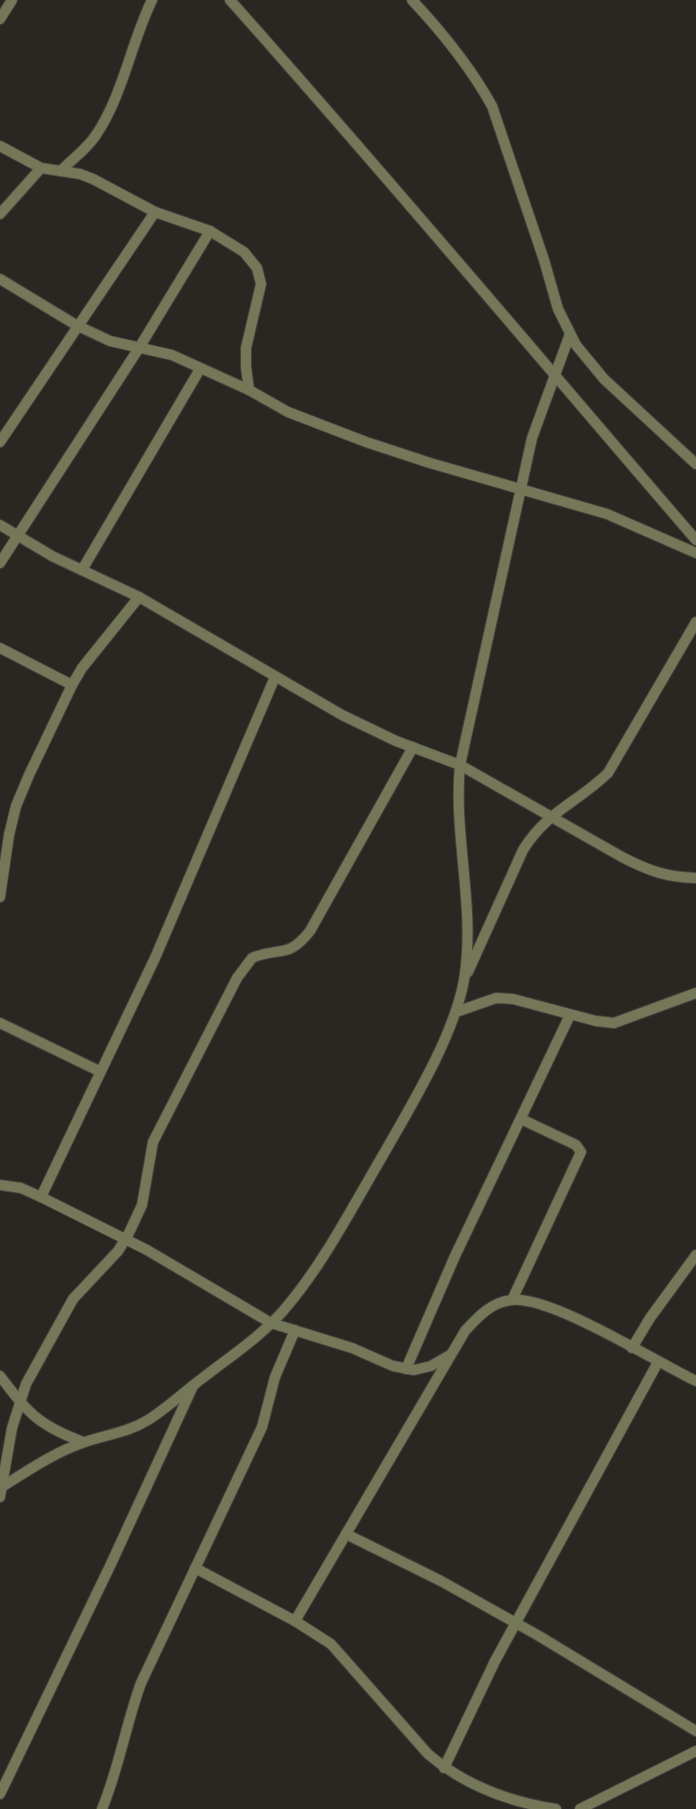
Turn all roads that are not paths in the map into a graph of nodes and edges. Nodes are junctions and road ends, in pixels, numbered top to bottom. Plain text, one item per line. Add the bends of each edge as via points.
1 (12, 0) edge
2 (152, 0) edge
3 (230, 0) edge
4 (412, 0) edge
5 (0, 19) edge
6 (0, 146) edge
7 (41, 168) junction
8 (61, 171) junction
9 (155, 212) junction
10 (0, 214) edge
11 (210, 231) junction
12 (0, 279) edge
13 (79, 326) junction
14 (570, 334) junction
15 (140, 348) junction
16 (200, 369) junction
17 (554, 376) junction
18 (249, 390) junction
19 (0, 442) edge
20 (696, 464) edge
21 (521, 490) junction
22 (0, 525) edge
23 (17, 537) junction
24 (696, 540) edge
25 (696, 553) edge
26 (0, 563) edge
27 (82, 570) junction
28 (139, 596) junction
29 (696, 622) edge
30 (0, 648) edge
31 (275, 677) junction
32 (72, 686) junction
33 (413, 747) junction
34 (460, 765) junction
35 (550, 816) junction
36 (696, 878) edge
37 (0, 897) edge
38 (464, 980) junction
39 (696, 993) edge
40 (456, 1012) junction
41 (570, 1015) junction
42 (0, 1023) edge
43 (99, 1071) junction
44 (521, 1119) junction
45 (0, 1185) edge
46 (41, 1196) junction
47 (125, 1239) junction
48 (696, 1255) edge
49 (512, 1300) junction
50 (271, 1323) junction
51 (295, 1330) junction
52 (632, 1348) junction
53 (452, 1354) junction
54 (658, 1362) junction
55 (406, 1369) junction
56 (0, 1376) edge
57 (696, 1381) edge
58 (194, 1385) junction
59 (20, 1401) junction
60 (83, 1442) junction
61 (2, 1487) edge
62 (0, 1497) edge
63 (346, 1534) junction
64 (195, 1568) junction
65 (295, 1621) junction
66 (516, 1623) junction
67 (696, 1731) edge
68 (696, 1751) edge
69 (444, 1768) junction
70 (0, 1794) edge
71 (102, 1809) edge
72 (556, 1809) edge
73 (580, 1809) edge

1 - 5 street
2 - 8 street via 108,114 87,146
3 - 17 street via 356,142
4 - 14 street via 479,83 492,106 558,309
6 - 7 street
7 - 8 street
7 - 10 street
8 - 9 street via 94,179
9 - 11 street
9 - 13 street
11 - 15 street
11 - 18 street via 244,252 257,268 262,284 246,348
12 - 13 street
13 - 15 street via 110,342
13 - 19 street
14 - 17 street
14 - 20 street via 604,379
15 - 16 street via 172,355
15 - 23 street
16 - 18 street
16 - 27 street
17 - 21 street via 532,438
17 - 24 street
18 - 21 street via 288,412 366,442
21 - 25 street via 607,514
21 - 34 street
22 - 23 street
23 - 26 street
23 - 27 street
27 - 28 street
28 - 31 street
28 - 32 street via 82,668
29 - 35 street via 608,773
30 - 32 street
31 - 33 street via 342,715
31 - 43 street via 162,941
32 - 37 street via 16,806
33 - 34 street
33 - 47 street via 310,931 288,951 252,958 237,978 153,1142 142,1205
34 - 35 street
34 - 38 street via 458,788 466,881
35 - 36 street via 649,871 671,877
35 - 38 street via 523,850
38 - 40 street
39 - 41 street via 614,1023
40 - 41 street via 496,998 513,998
40 - 50 street via 404,1118 329,1248
41 - 44 street
42 - 43 street
43 - 46 street
44 - 49 street via 576,1145 581,1152
44 - 55 street via 455,1256
45 - 46 street
46 - 47 street
47 - 50 street via 169,1261
47 - 59 street via 118,1251 73,1299
48 - 52 street
49 - 52 street via 541,1305 574,1317
49 - 53 street via 496,1304 480,1315 465,1331
50 - 51 street
50 - 58 street
51 - 55 street
51 - 64 street via 275,1378 262,1427
52 - 54 street
53 - 55 street via 431,1366
53 - 63 street
54 - 57 street
54 - 66 street
56 - 59 street
58 - 60 street via 134,1427
58 - 70 street
59 - 60 street via 38,1421
59 - 61 street
60 - 61 street
61 - 62 street
63 - 65 street
63 - 66 street
64 - 65 street
64 - 71 street via 141,1683
65 - 69 street via 331,1644
66 - 67 street
66 - 69 street
68 - 73 street
69 - 72 street via 505,1797

